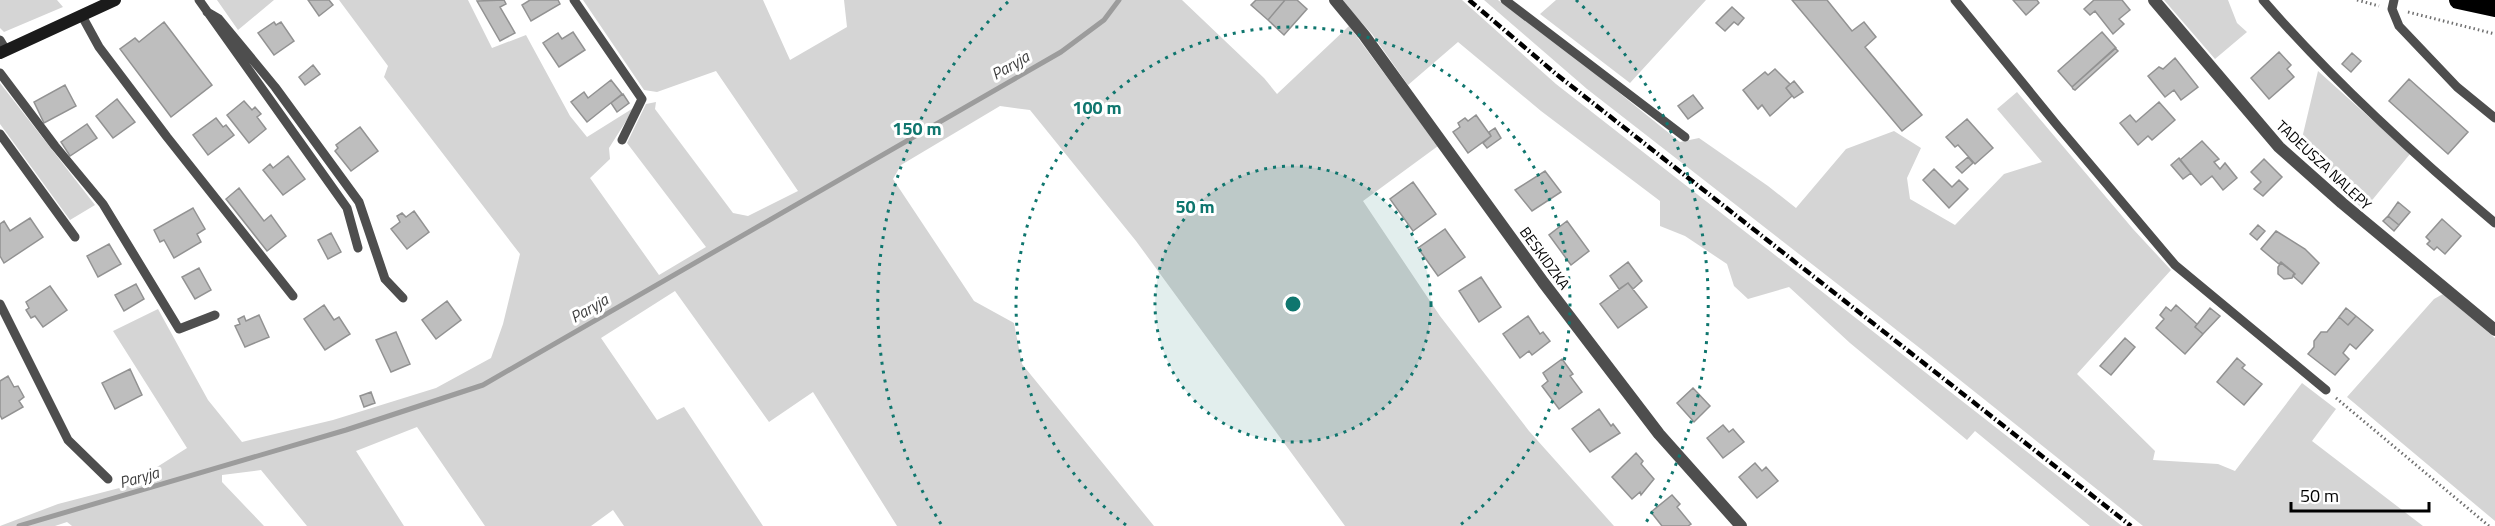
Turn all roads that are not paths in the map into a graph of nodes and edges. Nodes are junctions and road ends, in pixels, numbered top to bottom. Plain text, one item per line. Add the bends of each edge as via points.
1 (114, 0) edge
2 (199, 0) edge
3 (574, 0) edge
4 (1335, 0) edge
5 (1505, 0) edge
6 (1955, 0) edge
7 (2154, 0) edge
8 (2264, 0) edge
9 (2458, 0) edge
10 (2393, 4) edge
11 (2495, 8) edge
12 (207, 12) junction
13 (82, 16) junction
14 (2, 48) edge
15 (0, 73) edge
16 (2495, 118) edge
17 (0, 134) edge
18 (1685, 136) dead end
19 (622, 140) dead end
20 (2495, 223) edge
21 (75, 237) dead end
22 (358, 248) dead end
23 (293, 296) dead end
24 (403, 298) dead end
25 (0, 304) edge
26 (215, 315) dead end
27 (2495, 330) edge
28 (2326, 390) road end
29 (108, 479) dead end
30 (1741, 526) edge

1 - 13 street
2 - 12 lane
3 - 19 lane via 642,99
4 - 30 street, BESKIDZKA via 1659,434
5 - 18 lane
6 - 28 lane via 2175,265
7 - 27 street, TADEUSZA NALEPY via 2279,147
8 - 20 lane via 2284,26 2360,101
9 - 11 highway
10 - 16 lane via 2398,26 2457,87
12 - 22 lane via 346,208
12 - 24 lane via 219,19 254,62 359,202 385,279
13 - 14 street
13 - 23 lane via 99,47
15 - 26 lane via 104,204 178,329
17 - 21 lane
25 - 29 lane via 69,440

